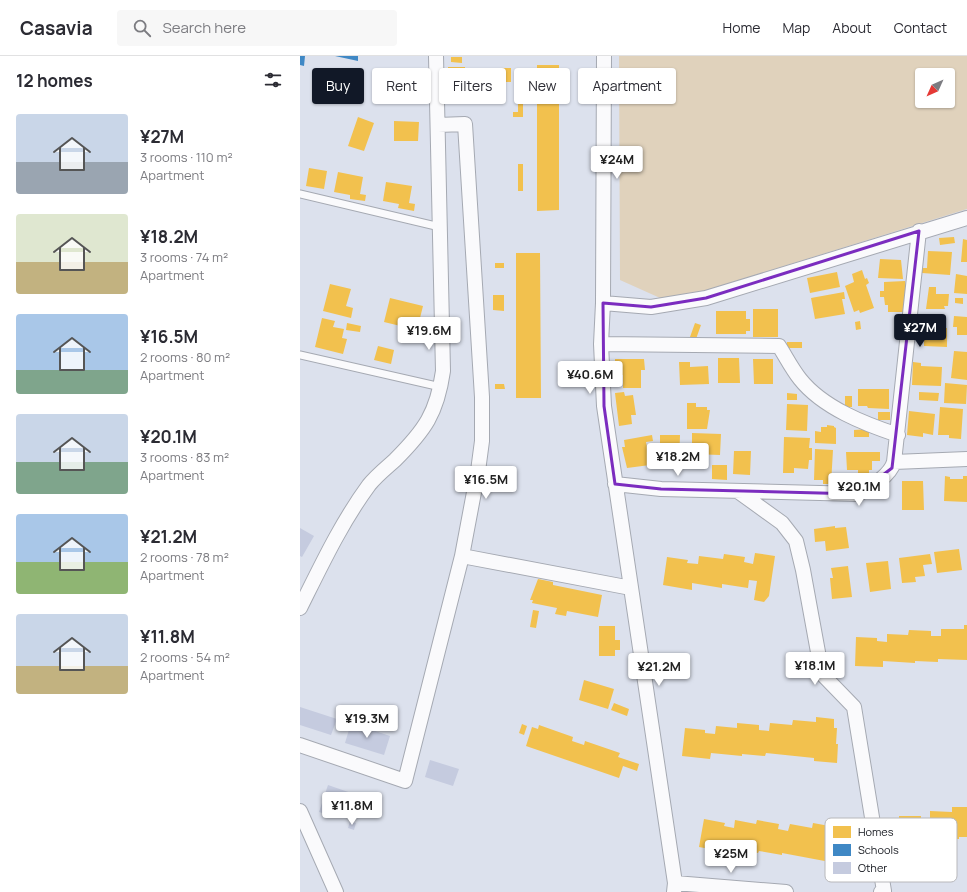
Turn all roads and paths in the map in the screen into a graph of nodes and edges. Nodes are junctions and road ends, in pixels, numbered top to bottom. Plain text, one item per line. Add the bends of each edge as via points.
1 (436, 56) edge
2 (604, 56) edge
3 (438, 125) junction
4 (300, 194) edge
5 (967, 218) edge
6 (440, 227) junction
7 (919, 231) junction
8 (603, 303) junction
9 (601, 344) junction
10 (300, 355) edge
11 (441, 387) junction
12 (898, 435) junction
13 (967, 459) edge
14 (894, 462) junction
15 (615, 484) junction
16 (739, 492) junction
17 (462, 556) junction
18 (631, 588) junction
19 (300, 608) edge
20 (300, 745) edge
21 (300, 811) edge
22 (871, 818) edge
23 (881, 882) edge
24 (675, 887) edge
25 (336, 892) edge
26 (786, 892) edge
27 (883, 892) edge

1 - 3 street
2 - 8 street
3 - 6 street
3 - 17 street via 465,124 482,397 482,441
4 - 6 lane
5 - 7 street
6 - 11 street via 443,371
7 - 8 street via 706,298 651,307
7 - 12 street
8 - 9 street
9 - 12 street via 779,346 801,380 832,407 871,426
9 - 15 street via 604,406
10 - 11 lane
11 - 19 street via 436,405 415,440 369,484 344,523
12 - 14 street
13 - 14 street
14 - 16 street via 892,468 871,487 858,494
15 - 16 street via 661,489
15 - 18 street
16 - 22 street via 782,523 796,541 822,674 854,707
17 - 18 street
17 - 20 street via 405,781
18 - 24 street
21 - 25 street
23 - 27 street
24 - 26 street

